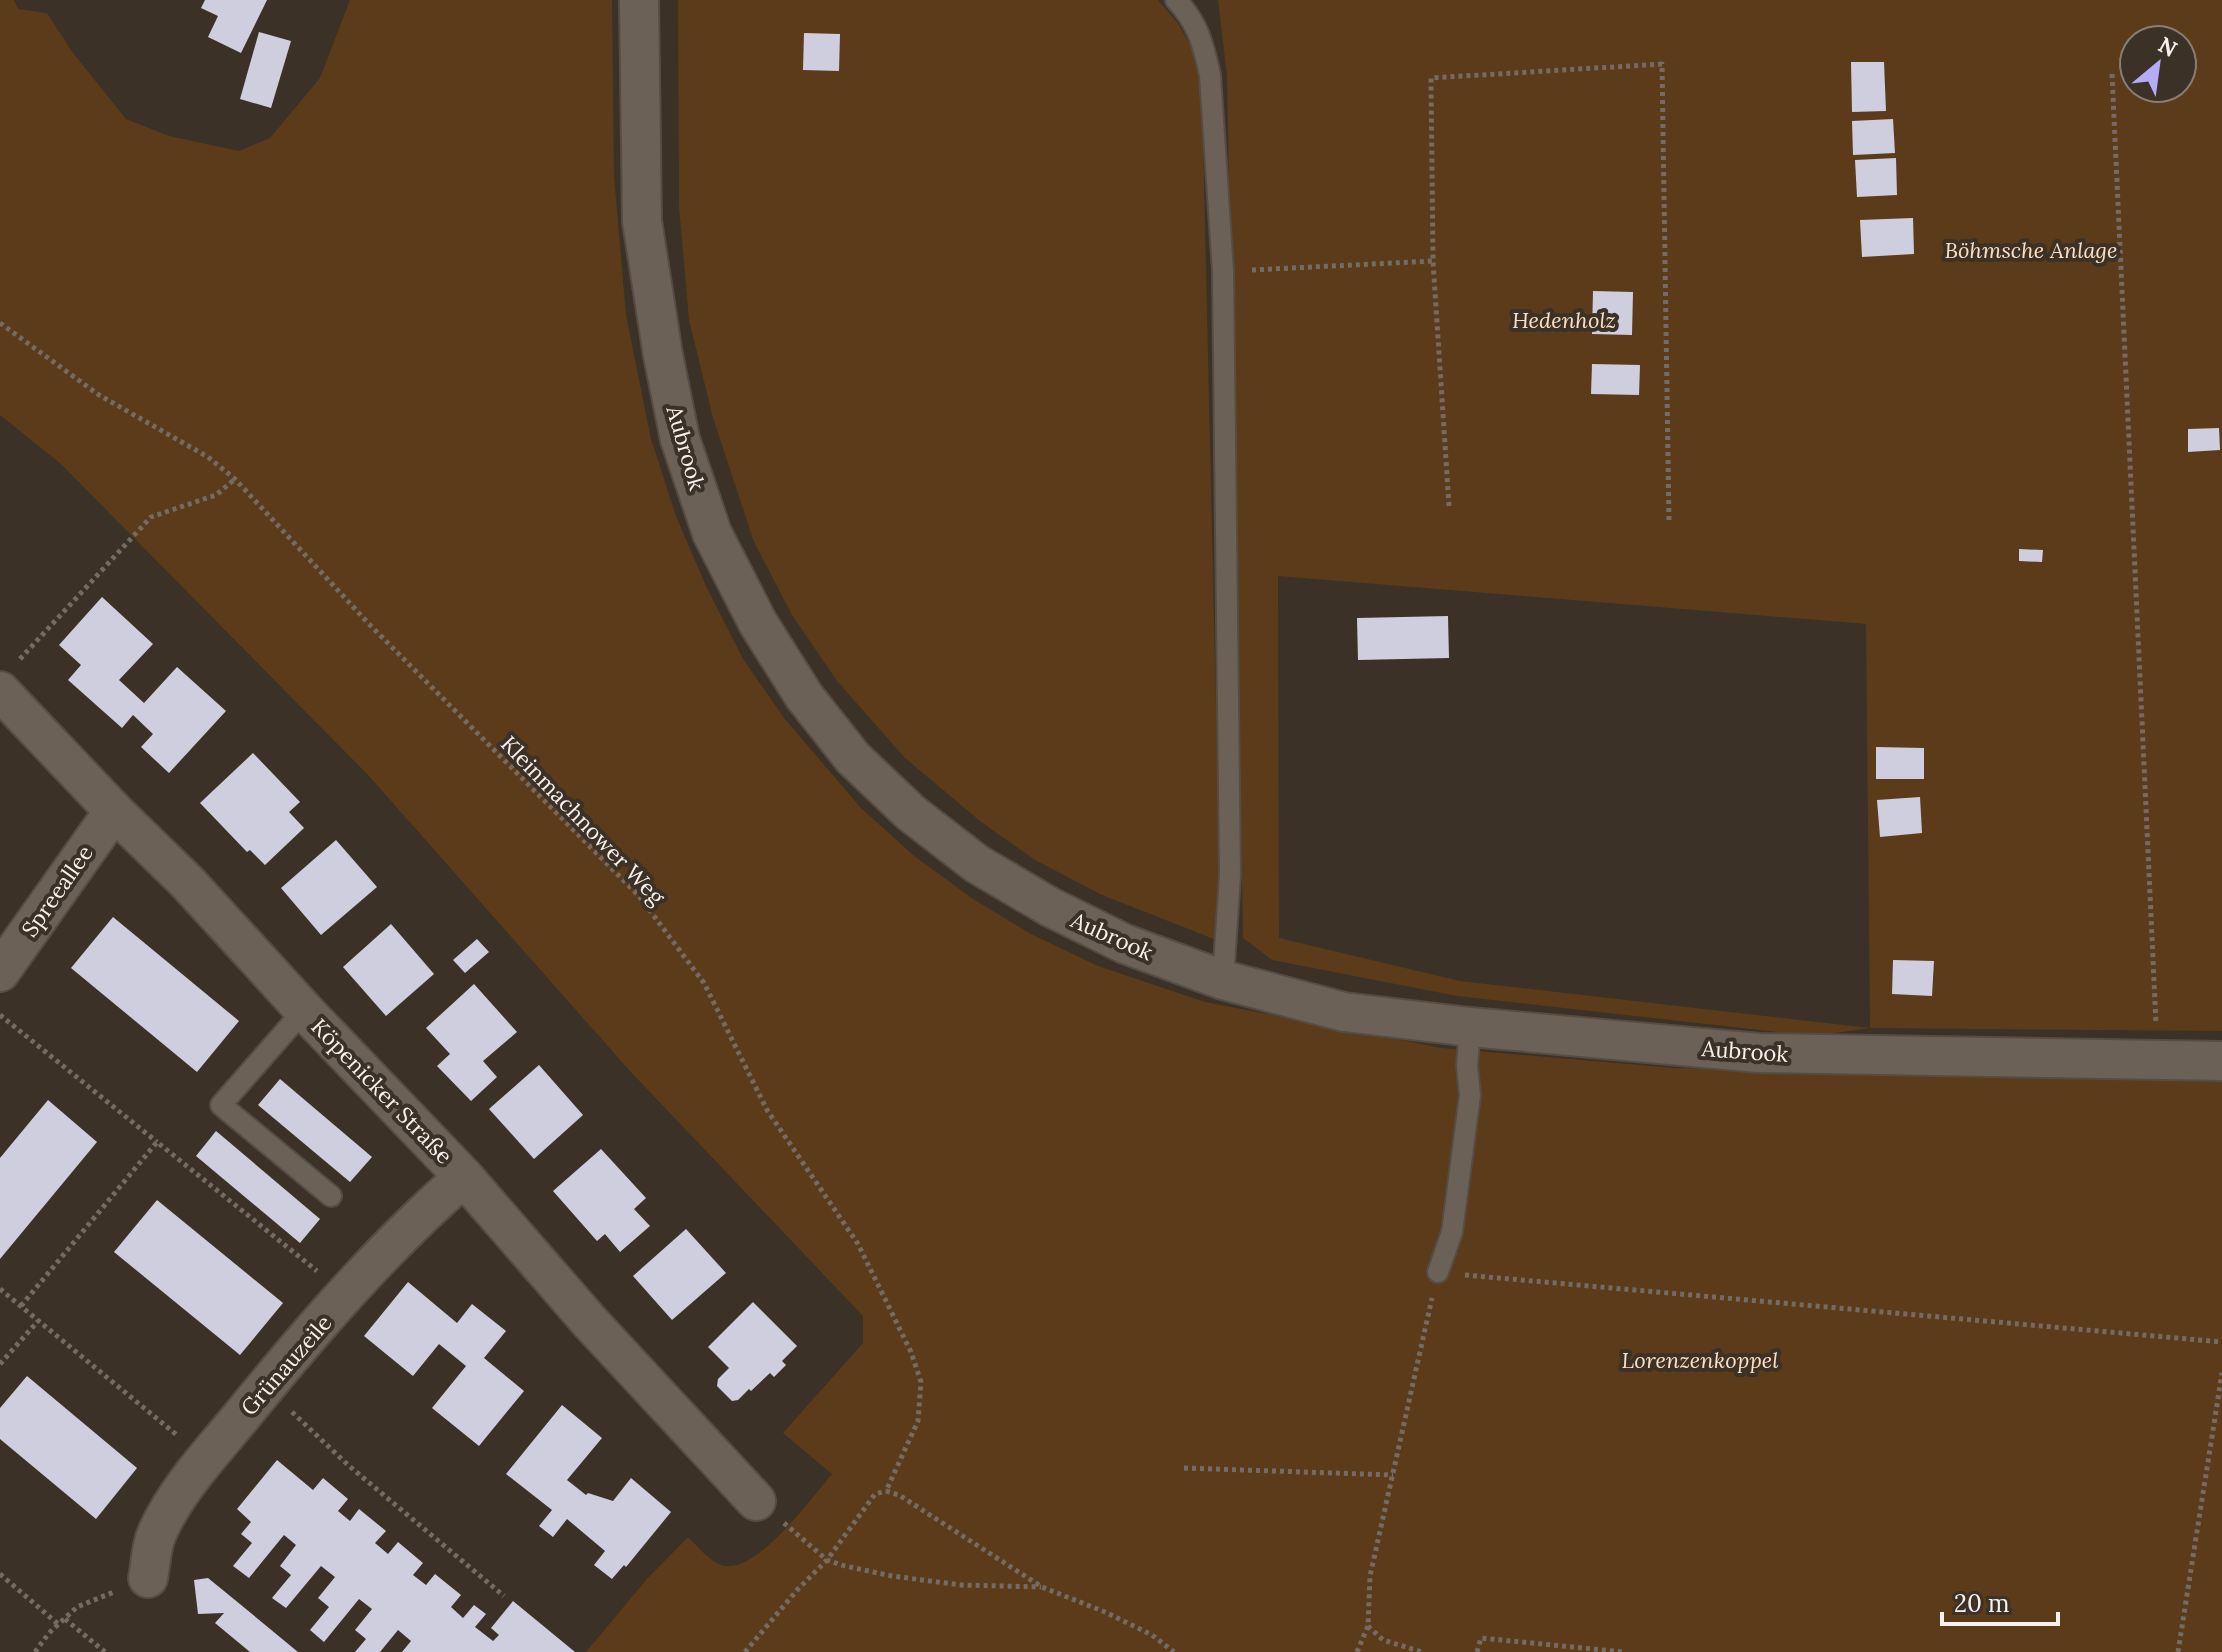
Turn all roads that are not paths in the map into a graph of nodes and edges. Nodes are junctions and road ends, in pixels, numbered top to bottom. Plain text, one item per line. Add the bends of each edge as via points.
1 (639, 0) edge
2 (1176, 0) edge
3 (6, 679) edge
4 (114, 811) junction
5 (0, 972) edge
6 (1223, 980) junction
7 (305, 1009) junction
8 (1470, 1027) junction
9 (2222, 1061) edge
10 (464, 1177) junction
11 (331, 1196) dead end
12 (1438, 1272) road end
13 (756, 1501) road end
14 (148, 1578) road end

1 - 6 street, Aubrook via 642,221 663,355 680,439 712,533 758,623 804,696 853,758 911,813 977,864 1125,944
2 - 6 lane via 1192,17 1210,75 1223,271 1230,875
3 - 4 street, Köpenicker Straße
4 - 5 street, Spreeallee
4 - 7 street, Köpenicker Straße
6 - 8 street, Aubrook via 1344,1012
7 - 10 street, Köpenicker Straße
7 - 11 lane via 221,1105
8 - 9 street, Aubrook via 1759,1053
8 - 12 lane via 1470,1095 1452,1232
10 - 13 street, Köpenicker Straße via 609,1344
10 - 14 street, Grünauzeile via 421,1214 206,1459 171,1504 156,1535

